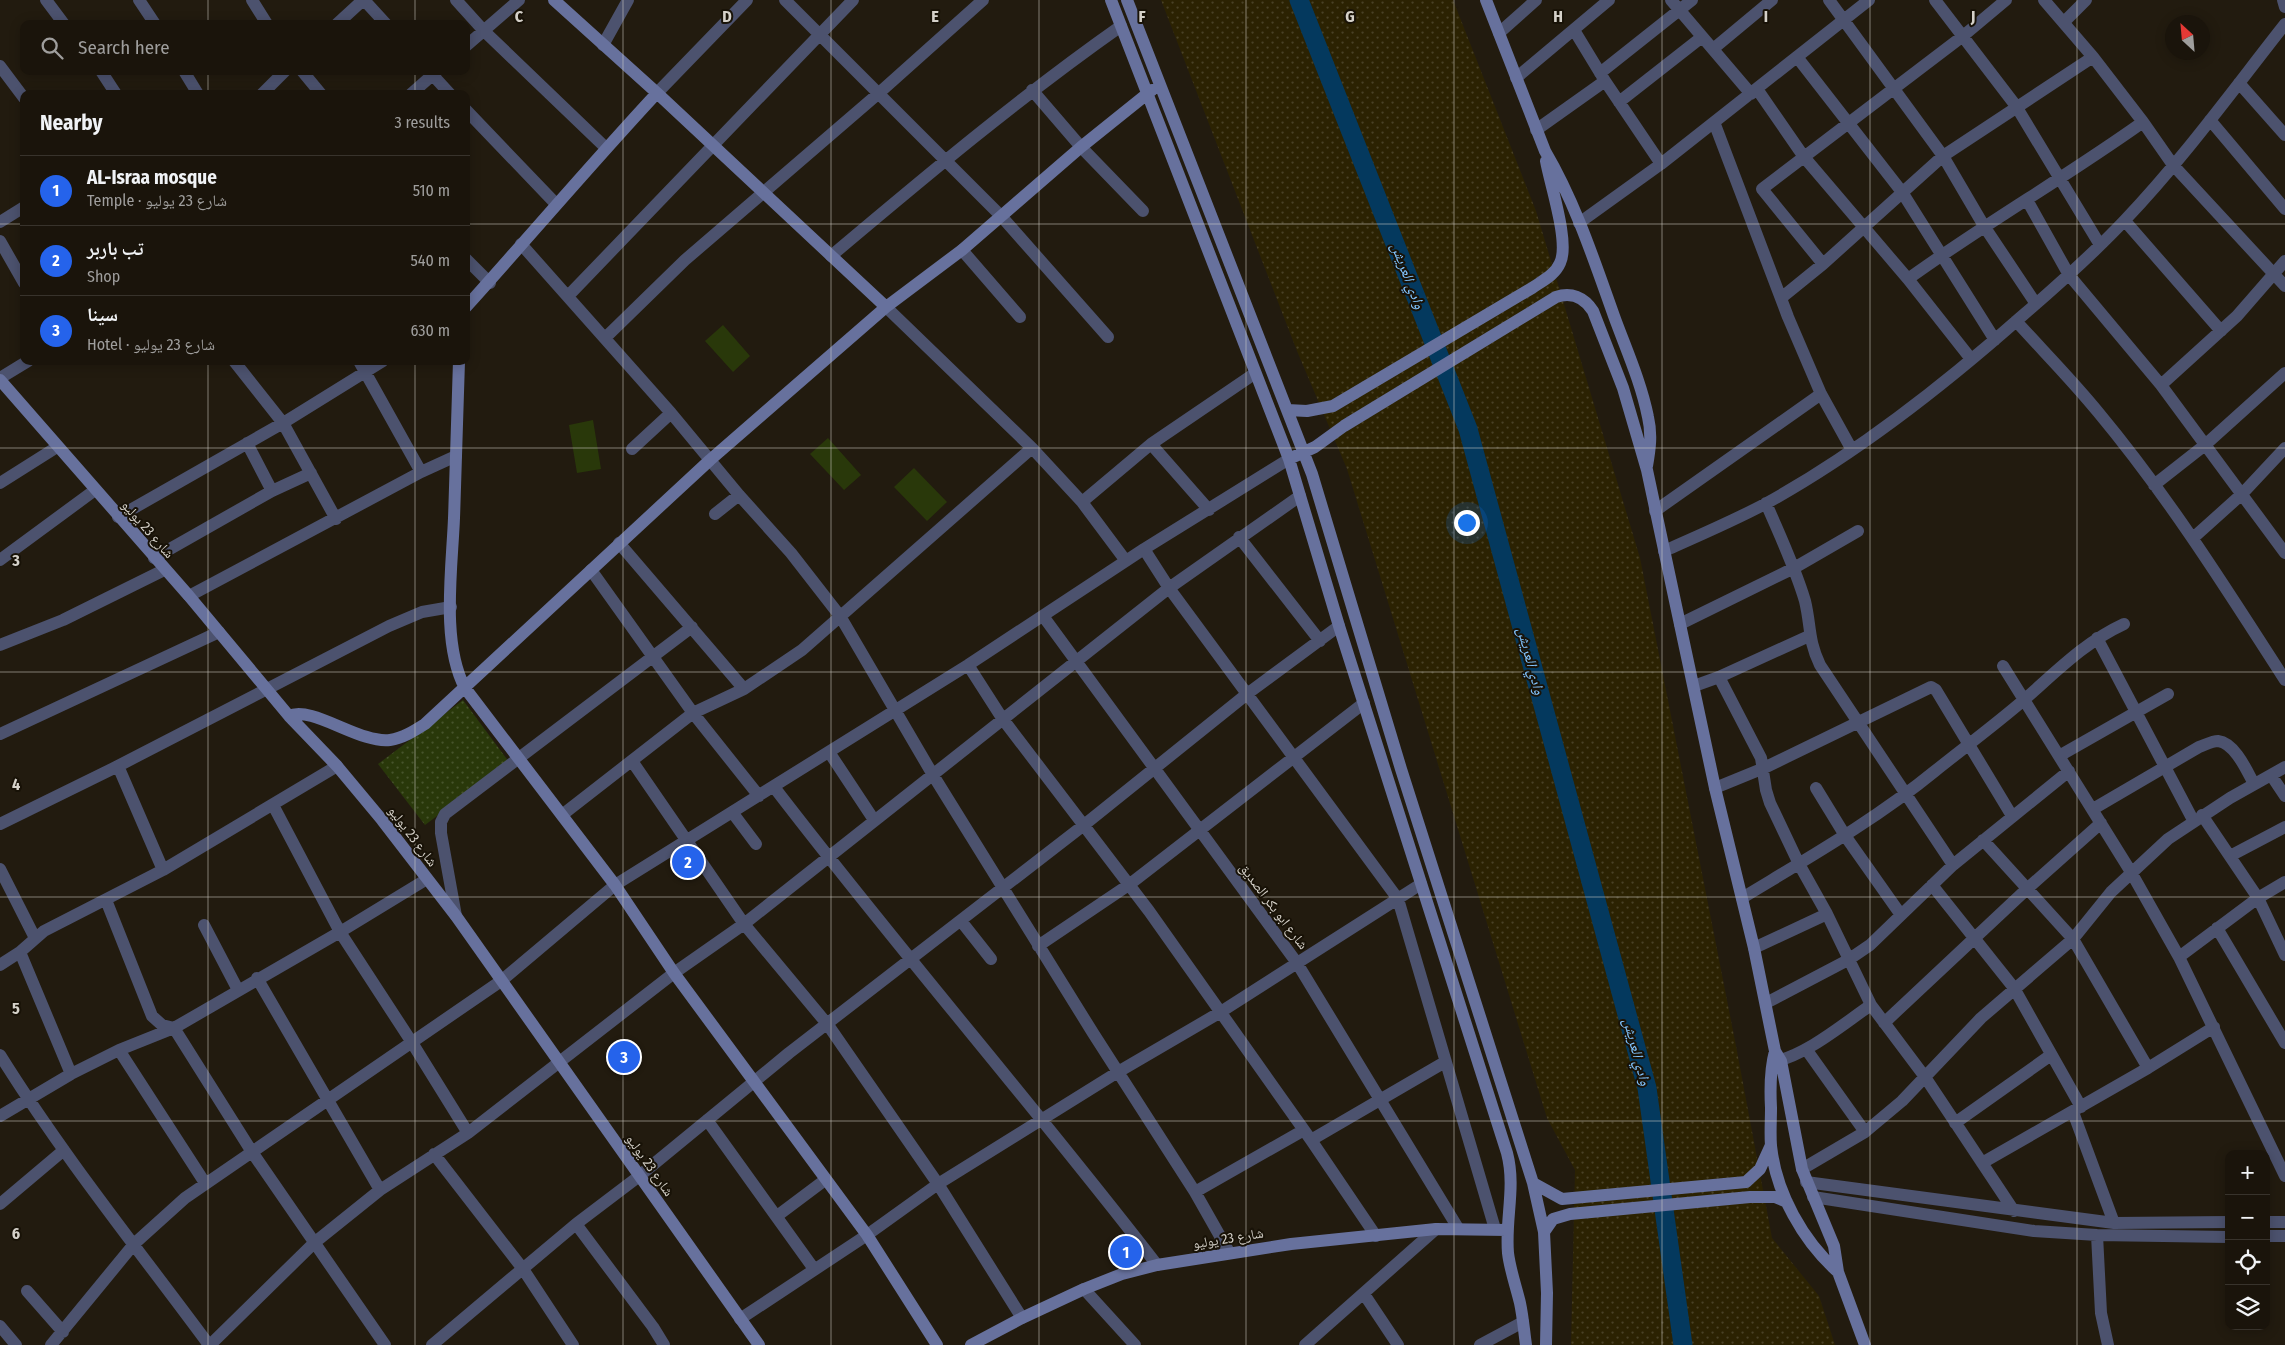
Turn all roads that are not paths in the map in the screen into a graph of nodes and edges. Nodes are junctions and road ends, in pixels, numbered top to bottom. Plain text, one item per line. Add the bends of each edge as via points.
1 (46, 0) edge
2 (139, 0) edge
3 (252, 0) edge
4 (364, 0) edge
5 (456, 0) edge
6 (519, 0) edge
7 (554, 0) edge
8 (628, 0) edge
9 (747, 0) edge
10 (785, 0) edge
11 (853, 0) edge
12 (983, 0) edge
13 (1110, 0) edge
14 (1127, 0) edge
15 (1486, 0) edge
16 (1536, 0) edge
17 (1609, 0) edge
18 (1671, 0) edge
19 (1692, 0) edge
20 (1772, 0) edge
21 (1829, 0) edge
22 (1869, 0) edge
23 (1935, 0) edge
24 (2006, 0) edge
25 (2044, 0) edge
26 (2086, 0) edge
27 (2282, 0) edge
28 (2285, 6) edge
29 (1680, 10) junction
30 (61, 20) edge
31 (152, 20) edge
32 (264, 20) edge
33 (342, 20) edge
34 (382, 20) edge
35 (1844, 20) junction
36 (2064, 22) junction
37 (2285, 24) edge
38 (1120, 26) junction
39 (1574, 30) junction
40 (484, 31) junction
41 (819, 33) junction
42 (1499, 33) junction
43 (1963, 36) junction
44 (1702, 37) junction
45 (470, 43) edge
46 (603, 45) junction
47 (1712, 49) junction
48 (1797, 57) junction
49 (2093, 57) junction
50 (0, 66) edge
51 (103, 75) edge
52 (185, 75) edge
53 (281, 75) edge
54 (305, 75) edge
55 (430, 75) edge
56 (435, 75) edge
57 (1603, 77) junction
58 (1516, 78) junction
59 (2239, 83) junction
60 (1161, 85) junction
61 (1893, 88) junction
62 (113, 90) edge
63 (191, 90) edge
64 (266, 90) edge
65 (318, 90) edge
66 (415, 90) edge
67 (447, 90) edge
68 (1032, 90) junction
69 (1754, 91) junction
70 (879, 92) junction
71 (20, 93) edge
72 (657, 93) junction
73 (1146, 94) junction
74 (1619, 102) junction
75 (2016, 106) junction
76 (470, 114) edge
77 (2210, 120) junction
78 (1714, 122) junction
79 (1849, 122) junction
80 (2143, 122) junction
81 (1536, 130) junction
82 (2285, 135) edge
83 (714, 146) junction
84 (1081, 147) junction
85 (606, 148) junction
86 (1545, 151) junction
87 (1943, 156) junction
88 (1804, 157) junction
89 (945, 160) junction
90 (1661, 164) junction
91 (2173, 165) junction
92 (2061, 178) junction
93 (1762, 189) junction
94 (1902, 192) junction
95 (763, 193) junction
96 (2027, 200) junction
97 (1744, 203) junction
98 (556, 204) junction
99 (2285, 209) edge
100 (20, 210) edge
101 (1143, 211) dead end
102 (1002, 218) junction
103 (2125, 221) junction
104 (0, 222) edge
105 (1579, 223) junction
106 (1984, 226) junction
107 (1865, 228) junction
108 (0, 241) edge
109 (521, 244) junction
110 (2100, 245) junction
111 (962, 250) junction
112 (1942, 255) junction
113 (831, 256) junction
114 (2285, 261) edge
115 (470, 263) edge
116 (1823, 264) junction
117 (2274, 274) junction
118 (2069, 275) junction
119 (20, 276) edge
120 (1908, 280) junction
121 (490, 283) junction
122 (2285, 286) edge
123 (569, 295) junction
124 (1780, 298) junction
125 (470, 303) edge
126 (2036, 304) junction
127 (886, 307) junction
128 (1020, 317) dead end
129 (2016, 322) junction
130 (2221, 331) junction
131 (1108, 337) dead end
132 (605, 338) junction
133 (1995, 340) junction
134 (1971, 360) junction
135 (22, 365) edge
136 (237, 365) edge
137 (459, 365) edge
138 (362, 367) edge
139 (2285, 373) edge
140 (1254, 374) junction
141 (0, 379) edge
142 (2161, 385) junction
143 (1821, 394) junction
144 (1287, 410) junction
145 (671, 413) junction
146 (283, 423) junction
147 (247, 442) junction
148 (1151, 444) junction
149 (2205, 445) junction
150 (57, 447) junction
151 (1032, 448) junction
152 (2285, 448) edge
153 (632, 449) dead end
154 (1852, 450) junction
155 (1304, 453) junction
156 (456, 456) junction
157 (1289, 459) junction
158 (710, 460) junction
159 (1647, 470) junction
160 (421, 472) junction
161 (311, 473) junction
162 (0, 483) edge
163 (2154, 485) junction
164 (95, 490) junction
165 (272, 491) junction
166 (2242, 494) junction
167 (739, 495) junction
168 (1300, 496) junction
169 (1082, 502) junction
170 (1766, 503) junction
171 (1209, 510) junction
172 (1655, 511) junction
173 (715, 514) dead end
174 (118, 517) junction
175 (336, 519) junction
176 (1858, 531) dead end
177 (1240, 537) junction
178 (2193, 538) junction
179 (619, 544) junction
180 (1144, 548) junction
181 (1664, 551) junction
182 (2285, 553) edge
183 (154, 558) junction
184 (0, 560) edge
185 (1126, 561) junction
186 (1794, 568) junction
187 (164, 570) junction
188 (591, 570) junction
189 (1169, 588) junction
190 (189, 596) junction
191 (450, 607) junction
192 (840, 616) junction
193 (1042, 616) junction
194 (1680, 624) junction
195 (2124, 624) dead end
196 (1339, 626) junction
197 (692, 627) junction
198 (219, 632) junction
199 (1809, 636) junction
200 (2097, 638) junction
201 (1320, 641) junction
202 (0, 645) edge
203 (653, 656) junction
204 (1074, 661) junction
205 (968, 665) junction
206 (2003, 666) dead end
207 (1719, 677) junction
208 (2285, 680) edge
209 (1694, 686) junction
210 (465, 688) junction
211 (267, 689) junction
212 (744, 689) junction
213 (1247, 694) junction
214 (2168, 694) dead end
215 (2023, 701) junction
216 (1364, 703) junction
217 (895, 711) junction
218 (2135, 712) junction
219 (693, 713) junction
220 (289, 716) junction
221 (1002, 718) junction
222 (1858, 724) junction
223 (0, 734) edge
224 (1968, 744) junction
225 (829, 752) junction
226 (2059, 756) junction
227 (518, 758) junction
228 (1293, 758) junction
229 (632, 761) junction
230 (118, 766) junction
231 (337, 766) junction
232 (2166, 767) junction
233 (2285, 767) edge
234 (1155, 768) junction
235 (1764, 768) junction
236 (2069, 771) junction
237 (933, 775) junction
238 (2271, 775) junction
239 (2254, 784) junction
240 (774, 787) junction
241 (1715, 788) junction
242 (1816, 788) dead end
243 (1906, 794) junction
244 (759, 796) junction
245 (2285, 796) edge
246 (273, 805) junction
247 (2093, 809) junction
248 (732, 812) junction
249 (562, 815) junction
250 (2012, 816) junction
251 (2198, 818) junction
252 (874, 820) junction
253 (2102, 823) junction
254 (0, 824) edge
255 (1084, 825) junction
256 (2285, 828) edge
257 (1200, 831) junction
258 (1846, 837) junction
259 (686, 839) junction
260 (1983, 840) junction
261 (756, 844) dead end
262 (2230, 856) junction
263 (828, 857) junction
264 (1799, 864) junction
265 (1953, 865) junction
266 (0, 869) edge
267 (163, 870) junction
268 (2131, 872) junction
269 (427, 879) junction
270 (2285, 882) edge
271 (1130, 884) junction
272 (1421, 884) junction
273 (615, 885) junction
274 (1932, 885) junction
275 (1004, 887) junction
276 (2028, 888) junction
277 (1398, 898) junction
278 (1742, 898) junction
279 (2258, 898) junction
280 (106, 900) junction
281 (1826, 914) junction
282 (1901, 915) junction
283 (456, 916) junction
284 (961, 920) junction
285 (744, 924) junction
286 (204, 925) dead end
287 (2217, 928) junction
288 (340, 932) junction
289 (35, 938) junction
290 (1975, 939) junction
291 (2073, 939) junction
292 (1038, 946) junction
293 (1754, 948) junction
294 (20, 952) junction
295 (2285, 955) edge
296 (2179, 956) junction
297 (991, 959) dead end
298 (910, 960) junction
299 (1848, 960) junction
300 (1298, 963) junction
301 (0, 965) edge
302 (674, 973) junction
303 (258, 978) junction
304 (501, 981) junction
305 (2014, 988) junction
306 (238, 990) junction
307 (1766, 1003) junction
308 (1871, 1005) junction
309 (1219, 1012) junction
310 (1884, 1023) junction
311 (828, 1025) junction
312 (2214, 1027) junction
313 (174, 1028) junction
314 (2284, 1037) edge
315 (411, 1041) junction
316 (1806, 1048) junction
317 (119, 1050) junction
318 (0, 1055) edge
319 (2052, 1055) junction
320 (1776, 1058) junction
321 (558, 1061) junction
322 (1445, 1062) junction
323 (2148, 1068) junction
324 (1118, 1072) junction
325 (71, 1074) junction
326 (1925, 1077) junction
327 (753, 1082) junction
328 (326, 1099) junction
329 (1381, 1099) junction
330 (28, 1100) junction
331 (2077, 1109) junction
332 (0, 1116) edge
333 (1043, 1119) junction
334 (708, 1120) junction
335 (1955, 1123) junction
336 (1865, 1132) junction
337 (468, 1133) junction
338 (1307, 1135) junction
339 (1771, 1146) junction
340 (64, 1150) junction
341 (252, 1152) junction
342 (434, 1154) junction
343 (1982, 1163) junction
344 (1802, 1169) junction
345 (2285, 1176) edge
346 (638, 1177) junction
347 (825, 1180) junction
348 (1533, 1182) junction
349 (1806, 1182) junction
350 (205, 1183) junction
351 (938, 1184) junction
352 (380, 1190) junction
353 (1195, 1192) junction
354 (1813, 1197) junction
355 (1787, 1202) junction
356 (0, 1204) edge
357 (2014, 1211) junction
358 (2034, 1214) junction
359 (777, 1216) junction
360 (2225, 1222) edge
361 (2270, 1222) edge
362 (2285, 1222) edge
363 (2114, 1223) junction
364 (576, 1224) junction
365 (1458, 1228) junction
366 (1436, 1230) junction
367 (1501, 1230) junction
368 (2034, 1231) junction
369 (1544, 1232) junction
370 (866, 1235) junction
371 (2098, 1235) junction
372 (1376, 1236) junction
373 (2270, 1236) edge
374 (2285, 1236) edge
375 (2225, 1237) edge
376 (314, 1243) junction
377 (134, 1244) junction
378 (1229, 1252) junction
379 (1157, 1264) junction
380 (523, 1269) junction
381 (814, 1269) junction
382 (1838, 1272) junction
383 (1084, 1289) junction
384 (27, 1291) dead end
385 (1364, 1294) junction
386 (1022, 1318) junction
387 (740, 1319) junction
388 (1523, 1322) junction
389 (0, 1326) edge
390 (63, 1332) junction
391 (1546, 1339) edge
392 (1525, 1340) edge
393 (990, 1341) edge
394 (16, 1345) edge
395 (51, 1345) edge
396 (210, 1345) edge
397 (385, 1345) edge
398 (432, 1345) edge
399 (573, 1345) edge
400 (664, 1345) edge
401 (759, 1345) edge
402 (937, 1345) edge
403 (971, 1345) edge
404 (1135, 1345) edge
405 (1305, 1345) edge
406 (1398, 1345) edge
407 (1480, 1345) edge
408 (1865, 1345) edge
409 (2108, 1345) edge

1 - 30 street
2 - 31 street
3 - 32 street
4 - 33 street
4 - 34 street
5 - 40 street
6 - 40 street
7 - 46 street
8 - 46 street
9 - 72 street
10 - 41 street
11 - 41 street
12 - 70 street
13 - 38 street
14 - 60 street
15 - 42 street
16 - 42 street
17 - 39 street
18 - 29 street
19 - 29 street
20 - 47 street
21 - 35 street
22 - 35 street
23 - 43 street
24 - 43 street
25 - 36 street
26 - 36 street
27 - 28 street
29 - 44 street
29 - 57 street
35 - 48 street
35 - 61 street
36 - 49 street
37 - 59 street
38 - 68 street
38 - 73 street
39 - 57 street
39 - 58 street
40 - 45 street
40 - 85 street
41 - 70 street
41 - 83 street
42 - 58 street
43 - 61 street
43 - 75 street
44 - 47 street
44 - 74 street
46 - 72 street
47 - 69 street
48 - 69 street
48 - 79 street
49 - 75 street
49 - 80 street
50 - 71 street
51 - 62 street
52 - 63 street
53 - 64 street
54 - 65 street
55 - 66 street
56 - 67 street
57 - 74 street
57 - 81 street
58 - 81 street
59 - 77 street
59 - 82 street
60 - 73 street
60 - 144 street
61 - 79 street
61 - 87 street
68 - 84 street
68 - 89 street
69 - 78 street
69 - 88 street
70 - 89 street
70 - 95 street
72 - 83 street
72 - 85 street
73 - 84 street
73 - 140 street
74 - 90 street
75 - 87 street
75 - 92 street
76 - 98 street
77 - 91 street
77 - 99 street
78 - 90 street
78 - 97 street
79 - 88 street
79 - 94 street
80 - 91 street
80 - 92 street
81 - 86 street
83 - 95 street
83 - 123 street
84 - 101 street
84 - 102 street
85 - 98 street
86 - 105 street
86 - 144 street via 1564,252 1554,273 1333,406 1307,411
87 - 94 street
87 - 106 street
88 - 93 street
88 - 107 street
89 - 102 street
89 - 113 street
90 - 105 street
91 - 103 street
91 - 117 street
92 - 96 street
92 - 110 street
93 - 97 street
93 - 116 street
94 - 107 street
94 - 112 street
95 - 113 street
95 - 132 street via 685,260
96 - 106 street
96 - 118 street
97 - 124 street
98 - 109 street
100 - 104 street
102 - 111 street
102 - 131 street
103 - 110 street
103 - 130 street
105 - 159 street via 1648,417 1651,439
106 - 112 street
106 - 126 street
107 - 116 street
107 - 120 street
108 - 119 street
109 - 121 street
109 - 123 street
110 - 118 street
111 - 127 street
111 - 128 street
112 - 120 street
112 - 133 street
113 - 127 street
114 - 117 street
115 - 121 street
116 - 124 street
117 - 122 street
117 - 130 street
118 - 126 street
118 - 142 street
120 - 134 street
121 - 125 street
123 - 132 street
124 - 143 street
126 - 129 street
127 - 151 street
127 - 158 street
129 - 133 street
129 - 163 street via 2097,411
130 - 142 street
132 - 145 street
133 - 134 street
134 - 154 street
135 - 141 street
136 - 146 street
137 - 156 street
138 - 146 street
138 - 160 street
139 - 149 street
140 - 148 street
140 - 157 street
141 - 150 street, شارع 23 يوليو
142 - 149 street
143 - 154 street
143 - 172 street
144 - 155 street
145 - 153 street
145 - 158 street
146 - 147 street
146 - 161 street
147 - 165 street
147 - 174 street
148 - 169 street
148 - 171 street
149 - 163 street
149 - 166 street
150 - 162 street
150 - 164 street, شارع 23 يوليو
151 - 169 street
151 - 192 street
152 - 166 street
154 - 170 street
155 - 157 street
155 - 159 street via 1541,305 1568,293 1585,302 1593,311 1624,388
155 - 348 street
156 - 160 street
156 - 191 street
157 - 168 street
157 - 171 street
158 - 167 street
158 - 179 street
159 - 172 street
160 - 175 street
161 - 165 street
161 - 175 street
163 - 178 street
164 - 174 street, شارع 23 يوليو
164 - 184 street
165 - 183 street
166 - 178 street
166 - 182 street
167 - 173 street
167 - 192 street
168 - 177 street
168 - 196 street
169 - 185 street
170 - 181 street
170 - 186 street
171 - 180 street
172 - 181 street
174 - 183 street, شارع 23 يوليو
175 - 190 street
176 - 186 street
177 - 189 street
177 - 201 street
178 - 208 street
179 - 188 street
179 - 197 street
180 - 185 street
180 - 189 street
181 - 194 street
183 - 187 street, شارع 23 يوليو
185 - 193 street
186 - 194 street
186 - 199 street via 1808,616
187 - 190 street, شارع 23 يوليو
187 - 202 street via 63,620
188 - 203 street
188 - 210 street
189 - 204 street
189 - 213 street
190 - 198 street, شارع 23 يوليو
191 - 210 street via 454,662
191 - 211 street via 408,617
192 - 212 street via 802,650
192 - 217 street
193 - 204 street, شارع ابو بكر الصديق
193 - 205 street
194 - 209 street
195 - 200 street
196 - 201 street
196 - 216 street
197 - 203 street
197 - 212 street
198 - 211 street, شارع 23 يوليو
198 - 223 street
199 - 207 street
199 - 222 street via 1820,665
200 - 215 street via 2074,654
200 - 218 street
201 - 213 street
203 - 219 street
203 - 227 street
204 - 221 street
204 - 234 street, شارع ابو بكر الصديق
205 - 217 street
205 - 221 street
206 - 215 street
207 - 209 street
207 - 235 street
209 - 241 street
210 - 220 street via 425,724 391,740 372,739 302,713
210 - 227 street
211 - 220 street, شارع 23 يوليو
211 - 230 street
212 - 219 street
213 - 228 street
213 - 234 street
214 - 218 street
215 - 224 street
215 - 226 street
216 - 228 street
216 - 272 street
217 - 225 street
217 - 237 street
218 - 226 street
218 - 232 street
219 - 229 street
219 - 244 street
220 - 231 street, شارع 23 يوليو
221 - 237 street
221 - 255 street
222 - 224 street via 1931,687 1936,690
222 - 235 street
222 - 243 street
224 - 243 street
224 - 250 street
225 - 240 street
225 - 252 street
226 - 236 street
227 - 249 street
227 - 283 street via 452,807 441,822
228 - 257 street
228 - 277 street
229 - 249 street
229 - 259 street
230 - 254 street
230 - 267 street
231 - 246 street
231 - 269 street, شارع 23 يوليو
232 - 239 street via 2199,747 2219,741 2233,751
232 - 247 street
232 - 251 street
233 - 238 street
234 - 255 street
234 - 257 street, شارع ابو بكر الصديق
235 - 241 street
235 - 264 street via 1767,795
236 - 247 street
236 - 250 street
237 - 252 street
237 - 275 street
238 - 239 street
238 - 245 street
239 - 251 street
240 - 244 street
240 - 263 street
241 - 278 street
242 - 258 street
243 - 258 street
243 - 265 street
244 - 248 street
246 - 267 street
246 - 288 street
247 - 253 street
248 - 259 street
248 - 261 street
249 - 273 street
250 - 260 street
251 - 262 street
251 - 268 street
252 - 263 street
253 - 268 street
253 - 276 street
255 - 271 street
255 - 275 street
256 - 262 street
257 - 271 street
257 - 300 street, شارع ابو بكر الصديق
258 - 264 street
258 - 282 street
259 - 273 street
259 - 285 street
260 - 265 street
260 - 276 street
262 - 279 street
263 - 285 street
263 - 298 street
264 - 278 street
264 - 281 street
265 - 274 street
266 - 289 street
267 - 280 street
268 - 291 street
268 - 296 street
269 - 283 street, شارع 23 يوليو
269 - 288 street
270 - 279 street
271 - 292 street
271 - 309 street
272 - 277 street
272 - 367 street via 1509,1162 1512,1186
273 - 302 street
273 - 304 street
274 - 282 street
274 - 290 street
275 - 284 street
275 - 292 street
276 - 290 street
276 - 291 street
277 - 300 street
277 - 322 street
278 - 293 street
279 - 287 street
279 - 295 street
280 - 289 street
280 - 313 street via 152,1016 162,1025
281 - 293 street
281 - 299 street
282 - 299 street via 1870,945
283 - 304 street, شارع 23 يوليو
284 - 297 street
284 - 298 street
285 - 302 street
285 - 311 street
286 - 306 street
287 - 296 street
287 - 314 street
288 - 303 street
288 - 315 street
289 - 294 street
290 - 305 street
290 - 310 street
291 - 305 street
291 - 323 street
292 - 324 street
293 - 307 street
294 - 301 street
294 - 325 street
296 - 312 street
298 - 311 street
298 - 333 street
299 - 307 street
299 - 308 street
300 - 309 street
300 - 329 street, شارع ابو بكر الصديق
302 - 321 street
302 - 327 street
303 - 306 street
303 - 328 street
304 - 315 street
304 - 321 street, شارع 23 يوليو
305 - 319 street
305 - 326 street
306 - 313 street
307 - 320 street
308 - 310 street
308 - 316 street
309 - 324 street
309 - 338 street
310 - 326 street
311 - 327 street
311 - 351 street
312 - 323 street
312 - 345 street
313 - 317 street
313 - 341 street
315 - 328 street
315 - 337 street
316 - 320 street
316 - 336 street
317 - 325 street
317 - 350 street
318 - 330 street
319 - 331 street
319 - 335 street
320 - 339 street via 1770,1092
320 - 344 street
321 - 337 street
321 - 346 street, شارع 23 يوليو
322 - 329 street
322 - 367 street
323 - 331 street
324 - 333 street
324 - 353 street
325 - 330 street
326 - 335 street
326 - 336 street
327 - 334 street
327 - 347 street
328 - 341 street
328 - 352 street
329 - 338 street
329 - 365 street, شارع ابو بكر الصديق
330 - 332 street
330 - 340 street
331 - 343 street
331 - 363 street
333 - 351 street
333 - 379 street
334 - 346 street
334 - 359 street
335 - 343 street
336 - 344 street
337 - 342 street
338 - 353 street
338 - 372 street
339 - 348 street via 1760,1169 1746,1182 1562,1199
339 - 355 street
340 - 356 street
340 - 377 street
341 - 350 street
341 - 376 street
342 - 352 street
342 - 380 street
343 - 357 street
344 - 349 street
346 - 364 street
346 - 387 street, شارع 23 يوليو
347 - 359 street
347 - 370 street
348 - 369 street
349 - 354 street
349 - 357 street
350 - 377 street
351 - 370 street
351 - 386 street
352 - 376 street
353 - 378 street
354 - 368 street
354 - 382 street via 1834,1246
355 - 369 street via 1775,1196 1750,1197 1575,1214 1553,1219
355 - 382 street via 1815,1248
357 - 358 street
358 - 363 street
358 - 368 street
359 - 381 street
360 - 363 street
361 - 362 street
364 - 380 street
364 - 400 street
365 - 366 street, شارع 23 يوليو
365 - 367 street, شارع 23 يوليو
366 - 372 street, شارع 23 يوليو
366 - 385 street
367 - 388 street
368 - 371 street
369 - 391 street
370 - 381 street
370 - 402 street
371 - 375 street
371 - 409 street via 2101,1313
372 - 378 street, شارع 23 يوليو
373 - 374 street
376 - 396 street
376 - 397 street
377 - 390 street
377 - 396 street
378 - 379 street, شارع 23 يوليو
379 - 383 street, شارع 23 يوليو
380 - 398 street
380 - 399 street
381 - 387 street
382 - 408 street
383 - 386 street, شارع 23 يوليو
383 - 404 street
384 - 390 street
385 - 405 street
385 - 406 street
386 - 393 street, شارع 23 يوليو
387 - 401 street, شارع 23 يوليو
388 - 392 street
388 - 407 street
389 - 394 street
390 - 395 street
391 - 392 street
393 - 403 street, شارع 23 يوليو

